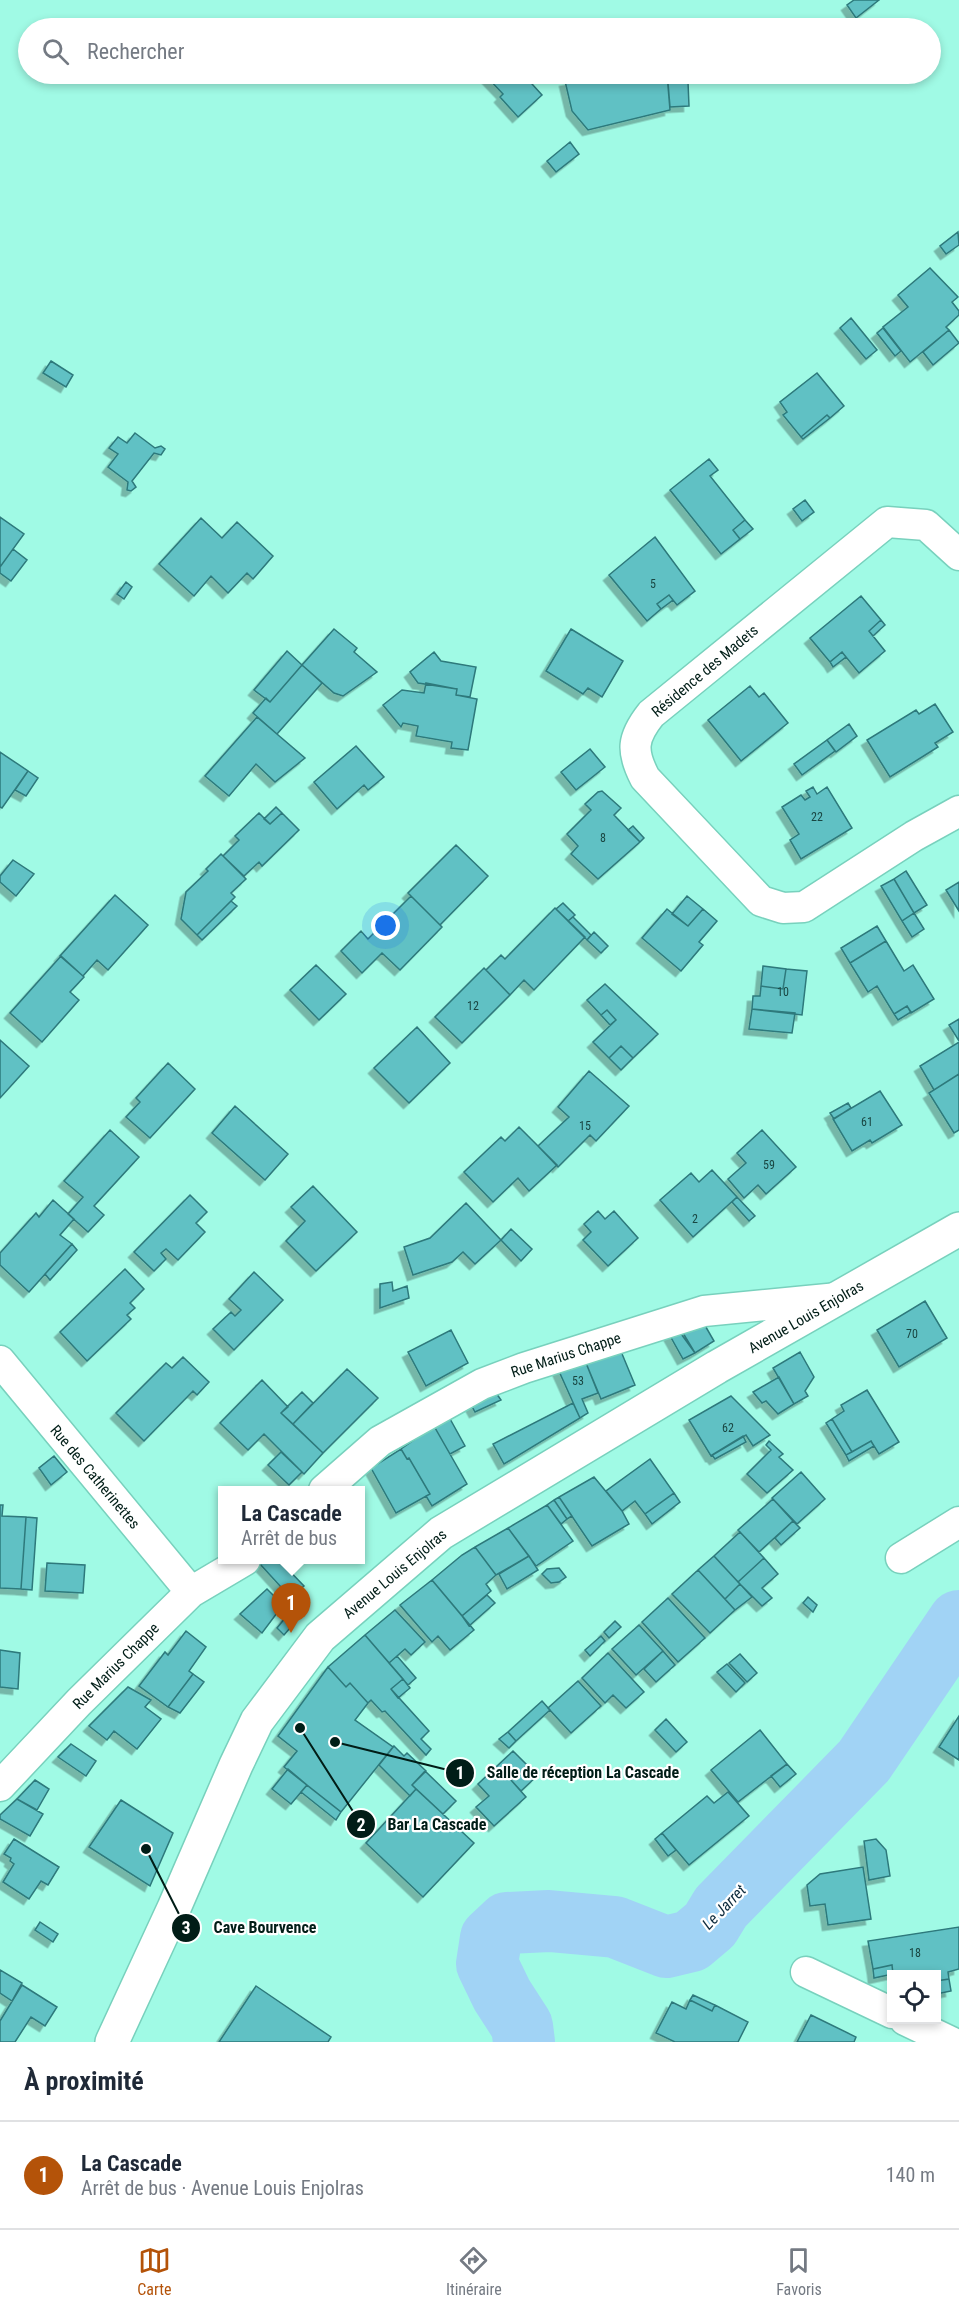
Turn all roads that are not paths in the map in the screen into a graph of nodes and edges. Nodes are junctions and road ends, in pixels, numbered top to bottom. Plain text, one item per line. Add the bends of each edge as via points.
1 (959, 555) edge
2 (959, 811) edge
3 (959, 1229) edge
4 (838, 1298) junction
5 (0, 1361) edge
6 (330, 1486) edge
7 (959, 1522) edge
8 (902, 1558) dead end
9 (238, 1564) edge
10 (190, 1592) junction
11 (0, 1786) edge
12 (806, 1972) dead end
13 (887, 2011) edge
14 (915, 2024) edge
15 (112, 2042) edge
16 (951, 2042) edge

1 - 2 street, Résidence des Madets via 927,525 887,522 651,714 640,728 636,759 645,777 761,901 783,908 804,907
3 - 4 main road, Avenue Louis Enjolras
4 - 6 street, Rue Marius Chappe via 704,1311 503,1376 380,1441
4 - 15 main road, Avenue Louis Enjolras via 441,1533 320,1638 257,1721
5 - 10 street, Rue des Catherinettes
7 - 8 street
9 - 10 street, Rue Marius Chappe
10 - 11 street, Rue Marius Chappe
12 - 13 street
14 - 16 street

